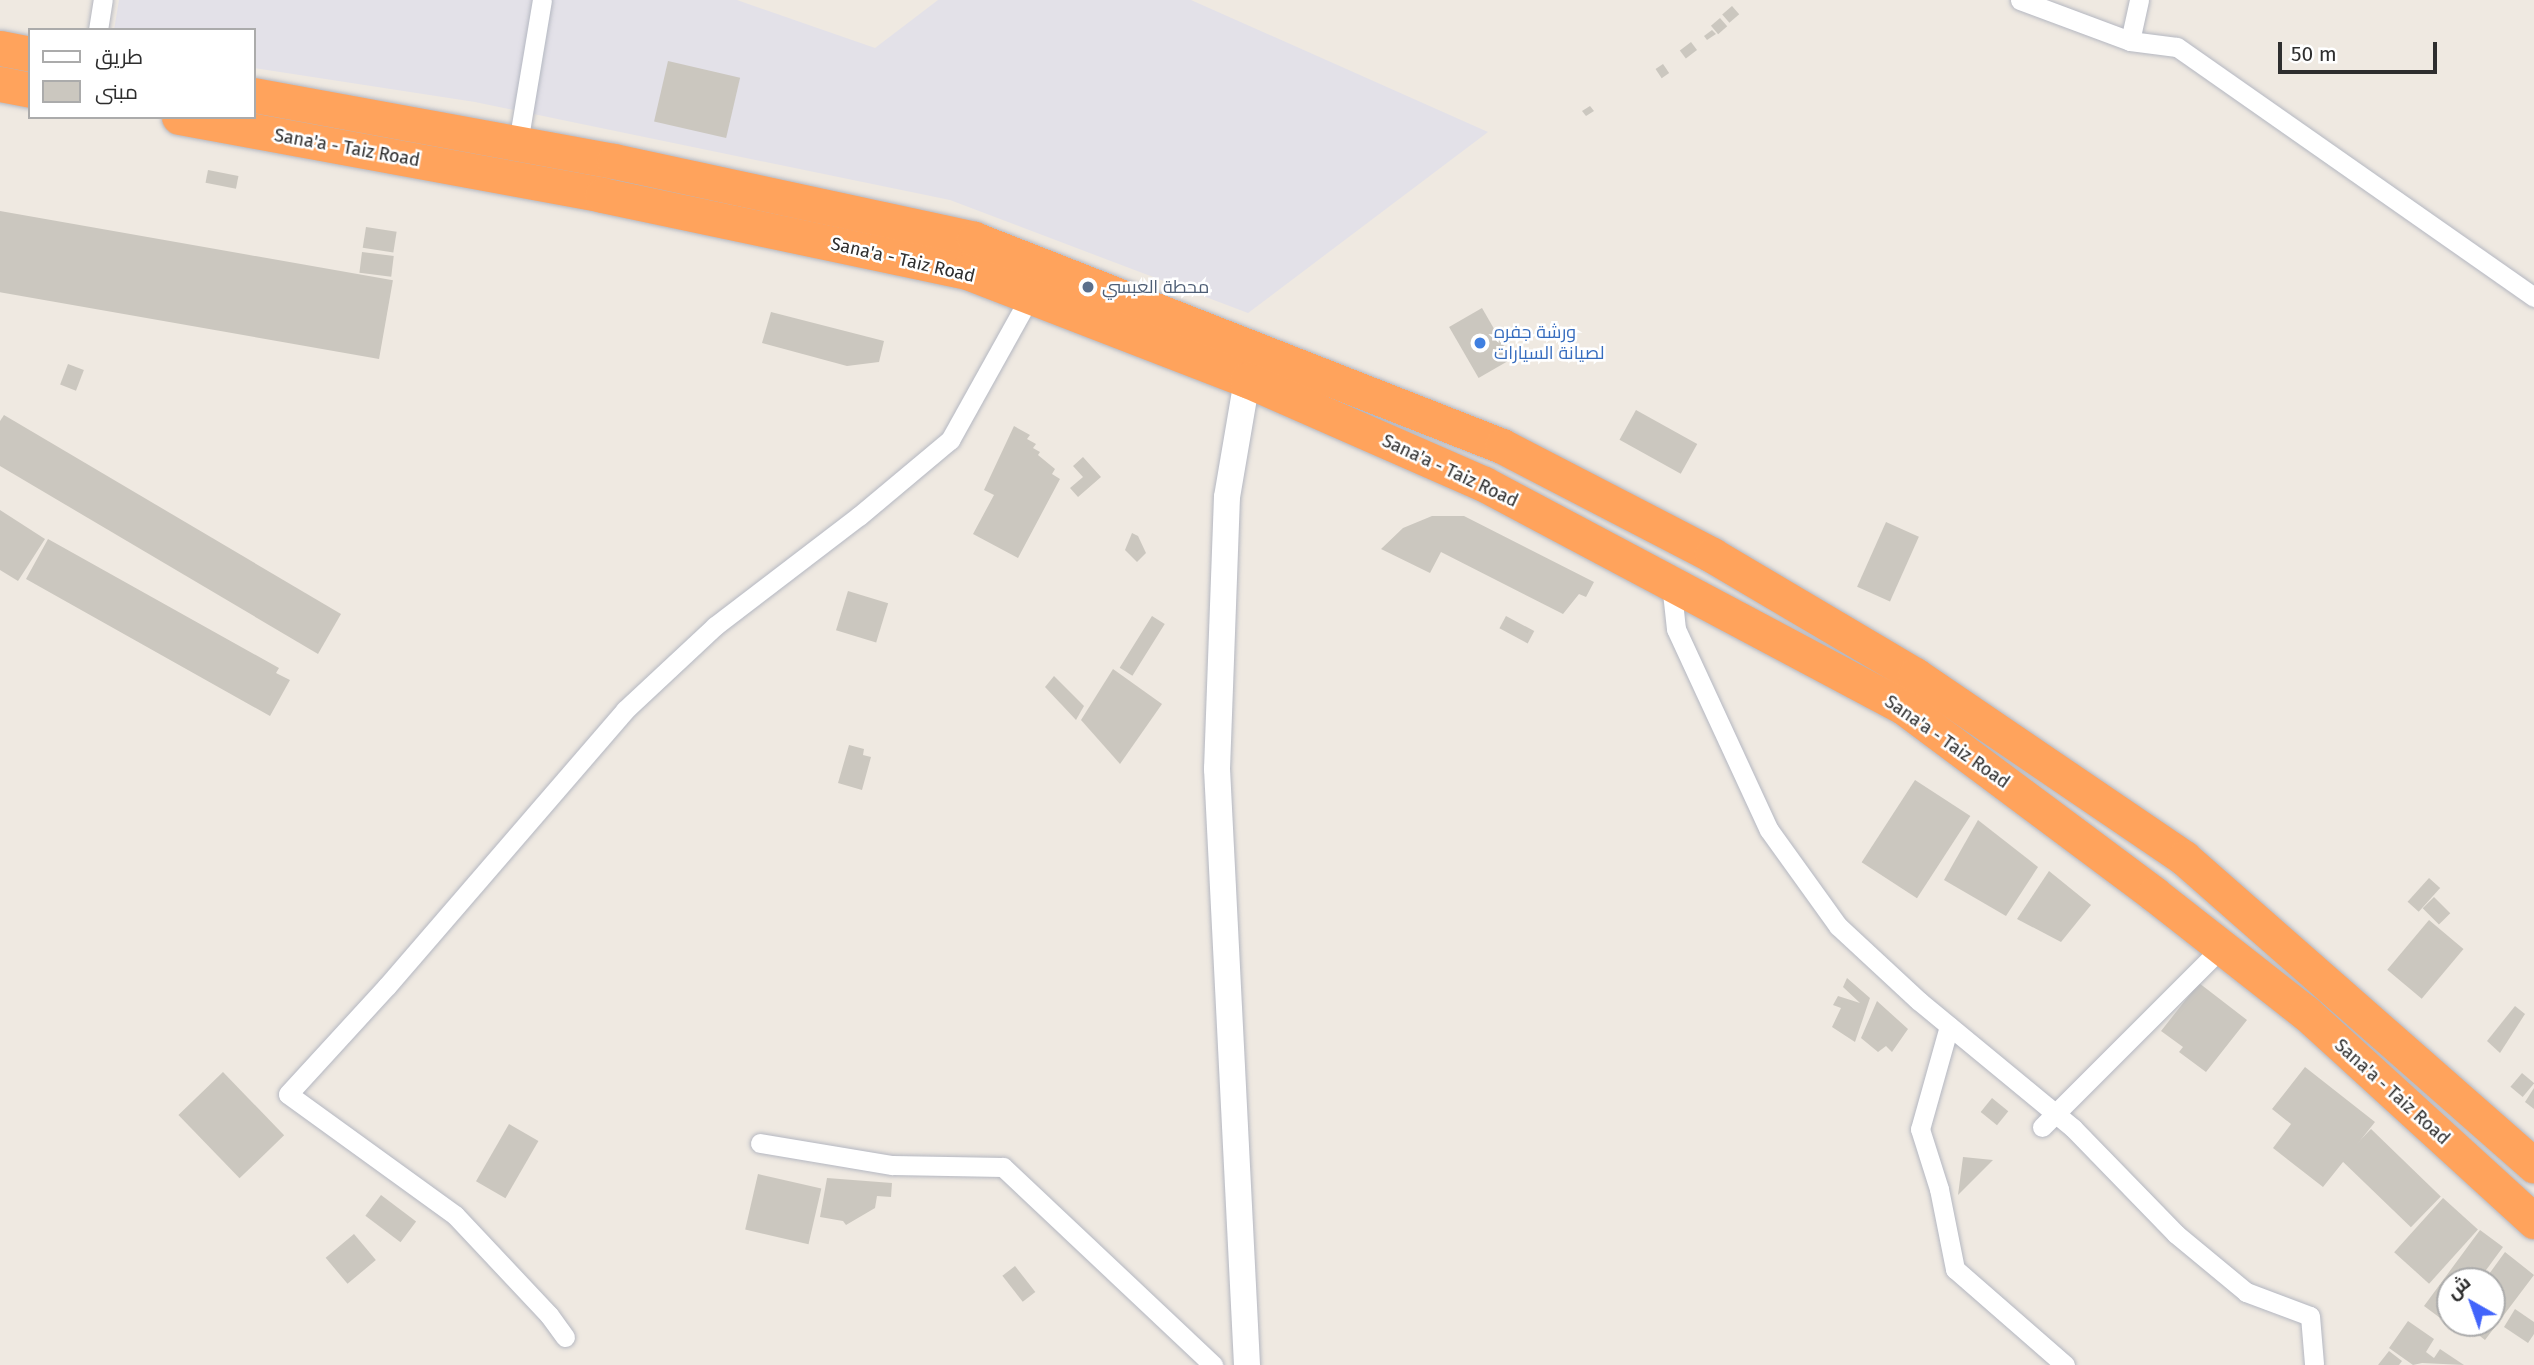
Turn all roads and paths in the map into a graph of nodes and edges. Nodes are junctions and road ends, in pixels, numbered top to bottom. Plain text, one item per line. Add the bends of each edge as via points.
1 (103, 0) edge
2 (542, 0) edge
3 (2020, 0) edge
4 (2139, 0) edge
5 (98, 28) edge
6 (2130, 41) junction
7 (0, 48) edge
8 (28, 54) edge
9 (0, 84) edge
10 (28, 90) edge
11 (256, 95) edge
12 (190, 119) edge
13 (519, 143) junction
14 (1030, 296) junction
15 (2534, 297) edge
16 (1247, 380) junction
17 (1671, 583) junction
18 (2222, 947) junction
19 (1949, 1026) junction
20 (2048, 1120) junction
21 (760, 1143) dead end
22 (2534, 1165) edge
23 (2534, 1221) edge
24 (565, 1337) dead end
25 (2315, 1364) edge
26 (1213, 1365) edge
27 (1247, 1365) edge
28 (2065, 1365) edge

1 - 5 street
2 - 13 street
3 - 6 street
4 - 6 street
6 - 15 street via 2177,47
7 - 8 highway
9 - 10 highway
11 - 13 highway, Sana'a - Taiz Road
12 - 14 highway, Sana'a - Taiz Road via 602,195 967,272
13 - 22 highway, Sana'a - Taiz Road via 974,239 1502,446 1712,555 1915,675 2184,858
14 - 16 highway, Sana'a - Taiz Road
14 - 24 street via 950,440 715,626 625,710 288,1094 455,1215
16 - 17 highway, Sana'a - Taiz Road via 1485,484
16 - 27 street via 1227,497 1217,769
17 - 18 highway, Sana'a - Taiz Road via 1902,706
17 - 19 street via 1676,629 1769,830 1838,926
18 - 20 street
18 - 23 highway, Sana'a - Taiz Road via 2306,1013
19 - 20 street
19 - 28 street via 1920,1129 1939,1189 1955,1269
20 - 25 street via 2246,1292 2310,1316
21 - 26 street via 892,1166 1003,1167

